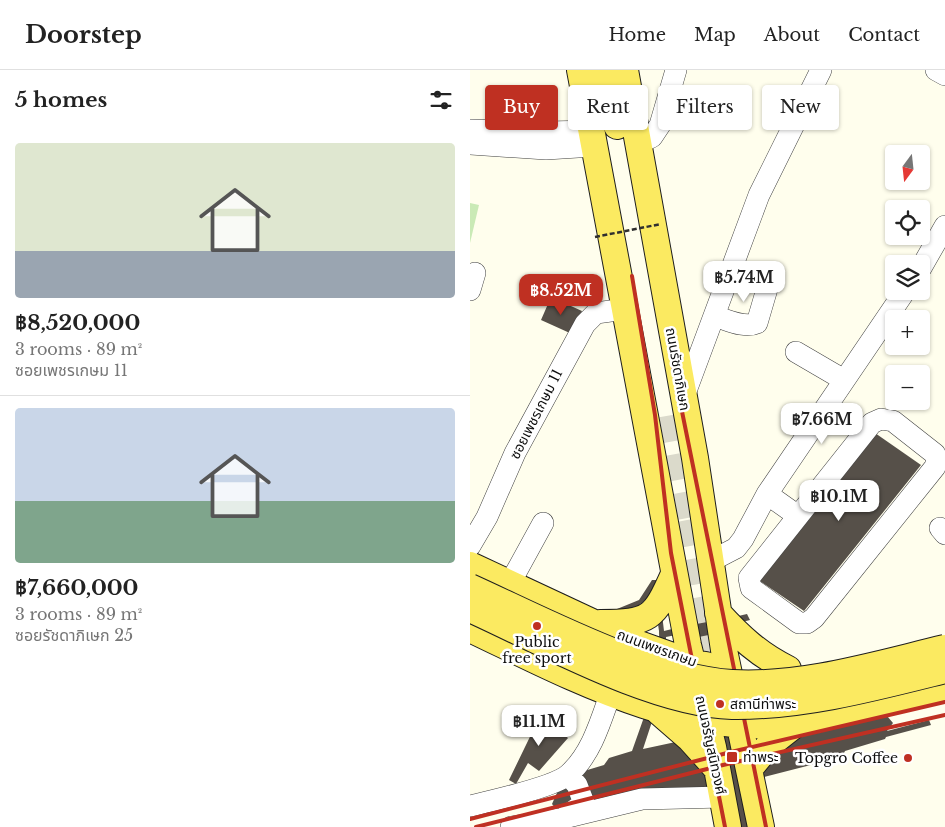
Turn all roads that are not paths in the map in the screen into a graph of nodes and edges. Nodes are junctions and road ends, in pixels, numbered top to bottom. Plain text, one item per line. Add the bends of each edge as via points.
1 (580, 70) edge
2 (594, 70) edge
3 (606, 70) edge
4 (625, 70) edge
5 (676, 70) edge
6 (821, 70) edge
7 (936, 70) edge
8 (945, 75) edge
9 (470, 130) edge
10 (593, 138) junction
11 (638, 142) junction
12 (470, 144) edge
13 (945, 226) edge
14 (928, 255) edge
15 (769, 282) dead end
16 (899, 300) edge
17 (625, 309) junction
18 (714, 316) junction
19 (796, 352) dead end
20 (844, 380) junction
21 (672, 411) junction
22 (695, 458) junction
23 (654, 466) junction
24 (767, 494) junction
25 (798, 516) junction
26 (543, 523) dead end
27 (709, 562) junction
28 (471, 567) edge
29 (674, 574) junction
30 (509, 584) junction
31 (470, 610) edge
32 (718, 613) junction
33 (590, 623) junction
34 (470, 630) edge
35 (945, 635) edge
36 (945, 648) edge
37 (692, 663) junction
38 (728, 669) junction
39 (788, 669) junction
40 (945, 670) edge
41 (945, 687) edge
42 (611, 692) junction
43 (656, 709) junction
44 (707, 721) junction
45 (798, 723) junction
46 (740, 724) junction
47 (750, 768) junction
48 (717, 769) junction
49 (568, 775) junction
50 (723, 797) junction
51 (470, 806) edge
52 (564, 818) junction
53 (511, 827) edge
54 (728, 827) edge
55 (761, 827) edge

1 - 10 main road
2 - 21 main road, ถนนรัชดาภิเษก
3 - 21 main road, ถนนรัชดาภิเษก
4 - 11 main road, ถนนรัชดาภิเษก
5 - 11 street via 660,125 652,137
6 - 18 street via 759,195
7 - 8 street
9 - 10 street via 547,132
10 - 12 street via 546,149
10 - 17 main road
11 - 21 main road, ถนนรัชดาภิเษก
13 - 14 street
15 - 18 street via 757,323 742,324
16 - 20 street
17 - 23 main road
17 - 28 street, ซอยเพชรเกษม 11 via 596,313 585,324 515,453 487,517
18 - 21 street
19 - 20 street
20 - 24 street
21 - 22 main road, ถนนรัชดาภิเษก
22 - 23 main road via 688,466 677,470
22 - 27 main road, ถนนรัชดาภิเษก
23 - 29 main road
24 - 25 street
24 - 27 street via 736,548
25 - 25 street via 877,420 891,420 936,456 934,469 814,618 803,624 789,618 749,583 750,577
26 - 30 street
27 - 32 main road, ถนนรัชดาภิเษก
28 - 30 main road, ถนนเพชรเกษม
28 - 31 main road via 481,585 479,604
28 - 36 main road, ถนนเพชรเกษม, bridge via 596,643 684,674 732,683 781,682
29 - 33 main road via 662,600 650,615 633,623
29 - 37 main road
30 - 33 main road, ถนนเพชรเกษม
31 - 40 main road, bridge via 660,692 731,706 776,704 824,696
32 - 38 main road, ถนนรัชดาภิเษก
32 - 39 main road via 750,646
33 - 37 main road, ถนนเพชรเกษม
34 - 42 main road
35 - 39 main road, ถนนเพชรเกษม via 839,661
37 - 38 main road, ถนนเพชรเกษม
37 - 44 main road, ถนนจรัญสนิทวงศ์
38 - 39 main road, ถนนเพชรเกษม
38 - 46 main road
41 - 45 main road
42 - 43 main road
42 - 49 street via 586,753
43 - 44 main road
43 - 48 main road
44 - 46 main road
44 - 48 main road, ถนนจรัญสนิทวงศ์
45 - 46 main road
45 - 47 main road via 769,745
46 - 47 main road
47 - 55 main road
48 - 50 main road, ถนนจรัญสนิทวงศ์
49 - 51 street via 512,796
49 - 52 street via 577,785 584,803
50 - 52 street via 642,798
50 - 54 main road, ถนนจรัญสนิทวงศ์
52 - 53 street

